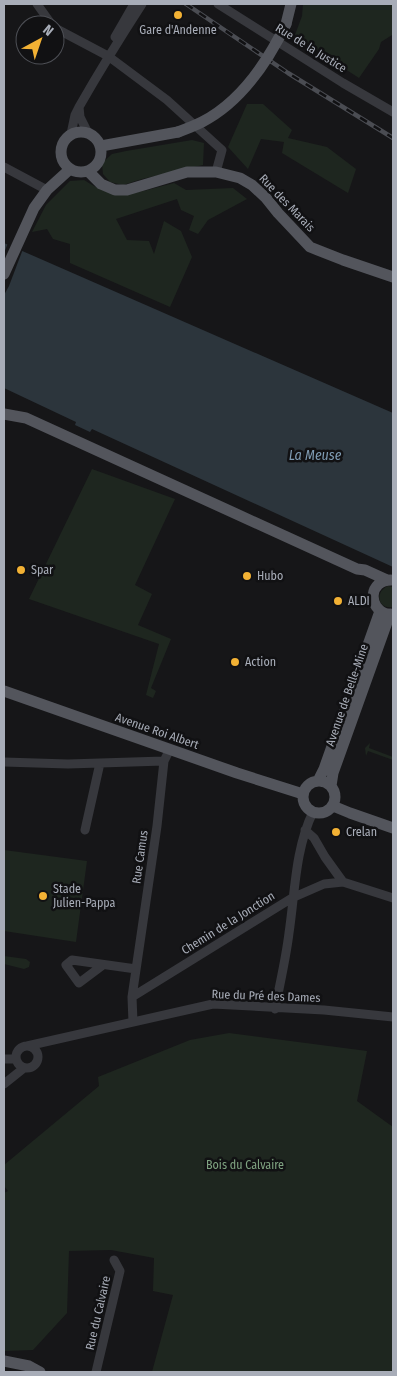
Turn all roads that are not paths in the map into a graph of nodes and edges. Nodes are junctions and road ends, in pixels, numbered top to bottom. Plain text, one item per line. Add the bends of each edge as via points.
1 (37, 4) edge
2 (134, 4) edge
3 (142, 4) edge
4 (218, 4) edge
5 (291, 4) edge
6 (45, 15) edge
7 (65, 33) edge
8 (108, 56) junction
9 (79, 107) junction
10 (393, 112) edge
11 (88, 133) junction
12 (71, 134) junction
13 (101, 146) junction
14 (4, 167) edge
15 (70, 170) junction
16 (89, 172) junction
17 (216, 172) junction
18 (48, 190) junction
19 (4, 274) edge
20 (393, 277) edge
21 (9, 415) edge
22 (357, 569) junction
23 (390, 580) edge
24 (374, 590) junction
25 (388, 613) edge
26 (4, 691) edge
27 (170, 749) junction
28 (164, 761) junction
29 (4, 762) edge
30 (100, 763) junction
31 (318, 781) junction
32 (331, 786) junction
33 (303, 794) junction
34 (333, 806) junction
35 (313, 812) junction
36 (393, 828) edge
37 (85, 830) dead end
38 (305, 830) junction
39 (343, 882) junction
40 (292, 898) junction
41 (393, 898) edge
42 (103, 965) dead end
43 (136, 969) junction
44 (132, 997) junction
45 (276, 1008) junction
46 (393, 1017) edge
47 (132, 1022) junction
48 (51, 1041) junction
49 (27, 1046) junction
50 (38, 1055) junction
51 (4, 1059) edge
52 (16, 1059) junction
53 (24, 1068) junction
54 (4, 1084) edge
55 (114, 1260) dead end
56 (4, 1361) edge
57 (40, 1372) edge
58 (96, 1372) edge

1 - 6 street
2 - 8 street via 111,44
3 - 8 street
4 - 10 street, Rue de la Justice
5 - 13 main road, bridge via 275,46 240,93 222,109 178,132
7 - 8 street
8 - 9 street
8 - 17 street via 167,100 222,150
9 - 11 street
9 - 12 street
11 - 12 main road
11 - 13 main road
12 - 15 main road via 60,148 60,156
13 - 16 main road via 97,166
14 - 18 street
15 - 16 main road
15 - 18 main road
16 - 17 main road, Rue des Marais via 101,184 114,190 128,190 187,172
17 - 20 main road, Rue des Marais via 240,178 252,185 310,246
18 - 19 main road via 34,208
21 - 22 main road via 26,418
22 - 23 main road
22 - 24 main road
23 - 24 main road
24 - 25 main road via 374,604
25 - 31 main road, Avenue de Belle-Mine
25 - 32 main road, Avenue de Belle-Mine
26 - 27 main road, Avenue Roi Albert
27 - 28 street, Rue Camus
27 - 33 main road, Avenue Roi Albert
28 - 30 street
28 - 43 street, Rue Camus
29 - 30 street
30 - 37 street
31 - 32 main road
31 - 33 main road via 308,785
32 - 34 main road via 336,796
33 - 35 main road via 304,805
34 - 35 main road via 324,813
34 - 36 main road
35 - 38 street
38 - 39 street via 314,838
38 - 40 street
39 - 40 street, Chemin de la Jonction via 324,884
39 - 41 street, Chemin de la Jonction
40 - 44 street, Chemin de la Jonction
40 - 45 street
42 - 43 street
43 - 44 street, Rue Camus
44 - 47 street, Rue Camus
45 - 46 street, Rue du Pré des Dames
45 - 47 street, Rue du Pré des Dames via 213,1004
47 - 48 street, Rue du Pré des Dames
48 - 49 street, Rue du Pré des Dames
48 - 50 street
49 - 50 street via 35,1048
49 - 52 street via 20,1048
50 - 53 street via 34,1066
51 - 52 street
52 - 53 street
53 - 54 street
55 - 58 street, Rue du Calvaire via 120,1271
56 - 57 main road via 29,1366

